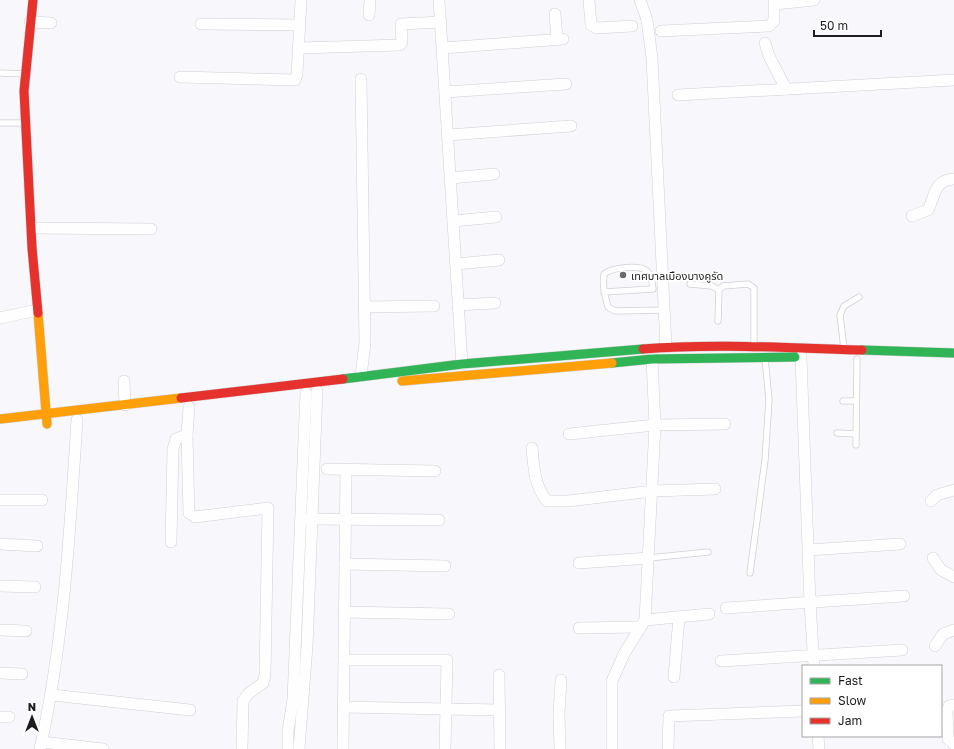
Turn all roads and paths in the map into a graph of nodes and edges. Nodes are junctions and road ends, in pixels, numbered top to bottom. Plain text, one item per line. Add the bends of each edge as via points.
1 (33, 0) edge
2 (301, 0) edge
3 (370, 0) edge
4 (440, 0) edge
5 (590, 0) edge
6 (640, 0) edge
7 (814, 0) edge
8 (775, 2) edge
9 (555, 14) dead end
10 (369, 15) dead end
11 (30, 22) junction
12 (441, 22) junction
13 (51, 23) dead end
14 (200, 24) dead end
15 (300, 25) junction
16 (632, 26) dead end
17 (661, 31) dead end
18 (765, 44) dead end
19 (299, 48) junction
20 (443, 48) junction
21 (0, 73) edge
22 (26, 74) junction
23 (180, 77) dead end
24 (361, 79) dead end
25 (954, 80) edge
26 (566, 84) dead end
27 (786, 89) junction
28 (445, 92) junction
29 (678, 95) dead end
30 (0, 123) edge
31 (27, 123) junction
32 (570, 126) dead end
33 (448, 135) junction
34 (494, 174) dead end
35 (451, 178) junction
36 (954, 179) edge
37 (912, 216) dead end
38 (496, 217) dead end
39 (453, 221) junction
40 (32, 228) junction
41 (151, 229) dead end
42 (499, 260) dead end
43 (456, 264) junction
44 (690, 284) dead end
45 (658, 288) junction
46 (719, 290) junction
47 (604, 292) junction
48 (859, 297) dead end
49 (495, 303) dead end
50 (458, 305) junction
51 (434, 306) dead end
52 (364, 307) junction
53 (37, 310) junction
54 (664, 310) junction
55 (0, 318) edge
56 (718, 321) dead end
57 (754, 346) junction
58 (666, 347) junction
59 (844, 349) junction
60 (652, 353) junction
61 (954, 353) edge
62 (765, 357) junction
63 (802, 357) junction
64 (666, 359) junction
65 (857, 359) junction
66 (887, 360) dead end
67 (462, 364) junction
68 (361, 376) junction
69 (463, 376) junction
70 (124, 381) dead end
71 (317, 391) junction
72 (306, 392) junction
73 (843, 401) dead end
74 (856, 401) junction
75 (189, 407) junction
76 (167, 409) dead end
77 (126, 411) junction
78 (0, 419) edge
79 (77, 420) dead end
80 (47, 422) junction
81 (725, 424) dead end
82 (655, 425) junction
83 (837, 433) dead end
84 (569, 434) dead end
85 (856, 434) junction
86 (187, 435) junction
87 (856, 445) dead end
88 (532, 448) dead end
89 (328, 470) dead end
90 (346, 470) junction
91 (435, 471) dead end
92 (715, 489) dead end
93 (954, 490) edge
94 (653, 491) junction
95 (0, 500) edge
96 (42, 500) dead end
97 (931, 501) dead end
98 (301, 519) junction
99 (313, 519) junction
100 (346, 519) junction
101 (439, 520) dead end
102 (171, 542) dead end
103 (0, 544) edge
104 (900, 544) dead end
105 (37, 546) dead end
106 (808, 550) junction
107 (708, 552) dead end
108 (649, 558) junction
109 (933, 558) dead end
110 (579, 563) dead end
111 (345, 564) junction
112 (445, 566) dead end
113 (750, 573) dead end
114 (954, 577) edge
115 (0, 586) edge
116 (34, 587) dead end
117 (904, 596) dead end
118 (810, 603) junction
119 (726, 608) dead end
120 (344, 612) junction
121 (449, 614) dead end
122 (708, 614) dead end
123 (679, 618) junction
124 (642, 623) junction
125 (579, 628) dead end
126 (0, 630) edge
127 (954, 630) edge
128 (26, 631) dead end
129 (294, 646) junction
130 (307, 646) junction
131 (935, 646) dead end
132 (902, 650) dead end
133 (344, 660) junction
134 (721, 661) dead end
135 (814, 661) edge
136 (293, 668) junction
137 (306, 669) junction
138 (0, 673) edge
139 (22, 674) dead end
140 (499, 674) dead end
141 (674, 677) dead end
142 (561, 680) dead end
143 (52, 695) junction
144 (954, 705) edge
145 (343, 707) junction
146 (446, 709) junction
147 (190, 710) dead end
148 (499, 710) junction
149 (802, 710) edge
150 (818, 737) edge
151 (954, 744) edge
152 (41, 745) edge
153 (103, 749) edge
154 (242, 749) edge
155 (288, 749) edge
156 (299, 749) edge
157 (343, 749) edge
158 (445, 749) edge
159 (500, 749) edge
160 (560, 749) edge
161 (612, 749) edge
162 (668, 749) edge
163 (819, 749) edge

1 - 11 street
2 - 15 street
3 - 10 street
4 - 12 street
5 - 16 street via 591,25 597,28
6 - 45 street via 647,20 652,58
7 - 8 street
8 - 17 street via 774,21 769,26
9 - 20 street via 560,39
11 - 13 street
11 - 22 street
12 - 19 street via 401,24 400,44
12 - 20 street
14 - 15 street
15 - 19 street
18 - 27 street
19 - 23 street via 295,80
20 - 28 street
21 - 22 lane
22 - 31 street via 24,91
24 - 52 street
25 - 27 street
26 - 28 street
27 - 29 street
28 - 33 street
30 - 31 lane
31 - 40 street
32 - 33 street
33 - 35 street
34 - 35 street
35 - 39 street
36 - 37 street via 936,187 928,210
38 - 39 street
39 - 43 street
40 - 41 street
40 - 53 street
42 - 43 street
43 - 50 street
44 - 46 lane via 712,286
45 - 47 lane
45 - 47 lane via 648,271 641,268 610,269 604,274
45 - 54 street
46 - 56 lane
46 - 57 lane via 723,286 748,284 754,288
47 - 54 lane via 610,309
48 - 59 lane via 844,306 840,315
49 - 50 street
50 - 67 street
51 - 52 street
52 - 68 street via 365,342
53 - 55 street
53 - 80 street
54 - 58 street
57 - 58 street
57 - 59 street
58 - 60 street
58 - 64 street
59 - 61 street
60 - 64 street
60 - 67 street
60 - 69 street
60 - 82 street
62 - 63 street
62 - 64 street
62 - 113 lane via 769,400 765,460
63 - 65 street
63 - 106 street
65 - 66 street
65 - 74 lane
67 - 68 street
67 - 69 street
68 - 77 street
69 - 71 street
70 - 77 street
71 - 72 street
71 - 99 street
72 - 75 street
72 - 98 street
73 - 74 lane
74 - 85 lane
75 - 76 street
75 - 86 street
77 - 80 street
78 - 80 street
79 - 143 street via 70,536
81 - 82 street
82 - 84 street
82 - 94 street
83 - 85 lane
85 - 87 lane
86 - 102 street via 176,439 173,449
86 - 154 street via 189,513 195,516 268,508 265,675 263,683 243,700
88 - 94 street via 535,478 540,492 547,501
89 - 90 street
90 - 91 street
90 - 100 street
92 - 94 street
93 - 97 street via 937,495
94 - 108 street
95 - 96 street
98 - 99 street
98 - 129 street
99 - 100 street
99 - 130 street
100 - 101 street
100 - 111 street
103 - 105 street
104 - 106 street
106 - 118 street
107 - 108 lane
108 - 110 street
108 - 124 street
109 - 114 street via 940,570
111 - 112 street
111 - 120 street
115 - 116 street
117 - 118 street
118 - 119 street
118 - 135 street
120 - 121 street
120 - 133 street
122 - 123 street
123 - 124 street
123 - 141 street
124 - 125 street
124 - 161 street via 612,681
126 - 128 street
127 - 131 street via 943,634
129 - 130 street
129 - 136 street
130 - 137 street
132 - 135 street
133 - 145 street
133 - 146 street via 447,660
134 - 135 street
136 - 137 street
136 - 155 street
137 - 156 street
138 - 139 street
140 - 148 street
142 - 160 street
143 - 147 street
143 - 152 street
144 - 151 street via 949,706 946,711 948,739
145 - 146 street
145 - 157 street
146 - 148 street
146 - 158 street
148 - 159 street
149 - 162 street via 669,716
150 - 163 street
152 - 153 street

